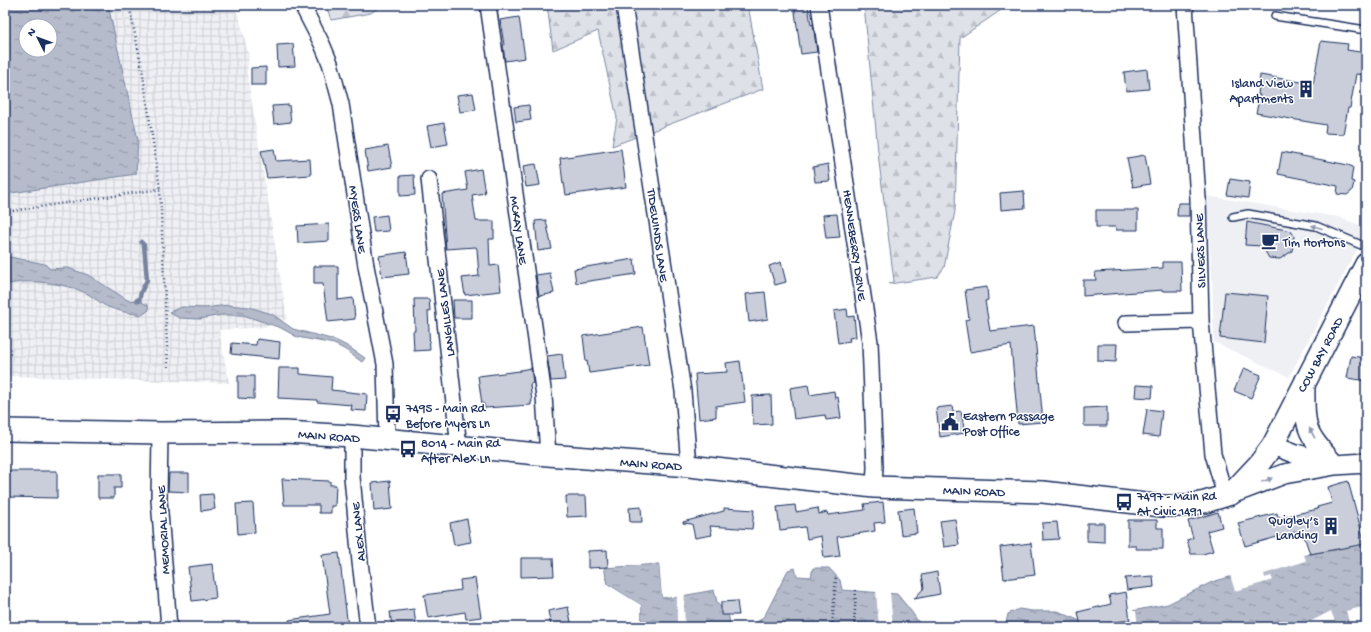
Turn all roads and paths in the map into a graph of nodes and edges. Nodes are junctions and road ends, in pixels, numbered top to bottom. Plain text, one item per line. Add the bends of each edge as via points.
1 (129, 5) edge
2 (302, 5) edge
3 (488, 5) edge
4 (624, 5) edge
5 (819, 5) edge
6 (1185, 5) edge
7 (1275, 16) dead end
8 (1366, 30) edge
9 (429, 179) dead end
10 (160, 189) junction
11 (5, 212) edge
12 (1233, 217) dead end
13 (1366, 247) edge
14 (1366, 264) edge
15 (1201, 321) junction
16 (1126, 323) dead end
17 (168, 367) dead end
18 (1305, 380) junction
19 (5, 430) edge
20 (160, 433) junction
21 (352, 436) junction
22 (386, 439) junction
23 (1273, 445) junction
24 (459, 447) junction
25 (548, 455) junction
26 (1366, 463) edge
27 (1335, 465) junction
28 (689, 466) junction
29 (874, 487) junction
30 (1228, 495) junction
31 (836, 576) dead end
32 (856, 589) dead end
33 (854, 625) edge
34 (169, 627) edge
35 (368, 627) edge
36 (832, 627) edge
37 (869, 627) edge

1 - 10 path via 142,68
2 - 22 street, MYERS LANE via 332,69 341,104 366,266 385,364
3 - 25 street, MCKAY LANE via 544,396
4 - 28 street, TIDEWINDS LANE via 683,391
5 - 29 street, HENNEBERRY DRIVE via 870,342 876,467
6 - 15 street, SILVERS LANE via 1198,199
7 - 8 lane
9 - 24 street, LANGILLES LANE
10 - 11 path
10 - 17 path
13 -> 12 lane via 1316,226 1248,214
14 - 18 main road, COW BAY ROAD
15 - 16 street
15 - 30 street, SILVERS LANE via 1213,454
18 - 23 main road, COW BAY ROAD
27 -> 18 street via 1314,438 1307,424
19 - 20 main road, MAIN ROAD
20 - 21 main road, MAIN ROAD via 285,432
20 - 34 street, MEMORIAL LANE via 160,500
21 - 22 main road, MAIN ROAD
21 - 35 street, ALEX LANE via 352,477
22 - 24 main road, MAIN ROAD
23 - 27 street
23 - 30 main road, MAIN ROAD via 1259,464
24 - 25 main road, MAIN ROAD
25 - 28 main road, MAIN ROAD
26 - 27 street
30 -> 27 street via 1284,474
28 - 29 main road, MAIN ROAD
29 - 30 main road, MAIN ROAD via 1043,492 1162,506 1198,504
31 - 36 path
32 - 33 path
33 - 37 path via 869,624

